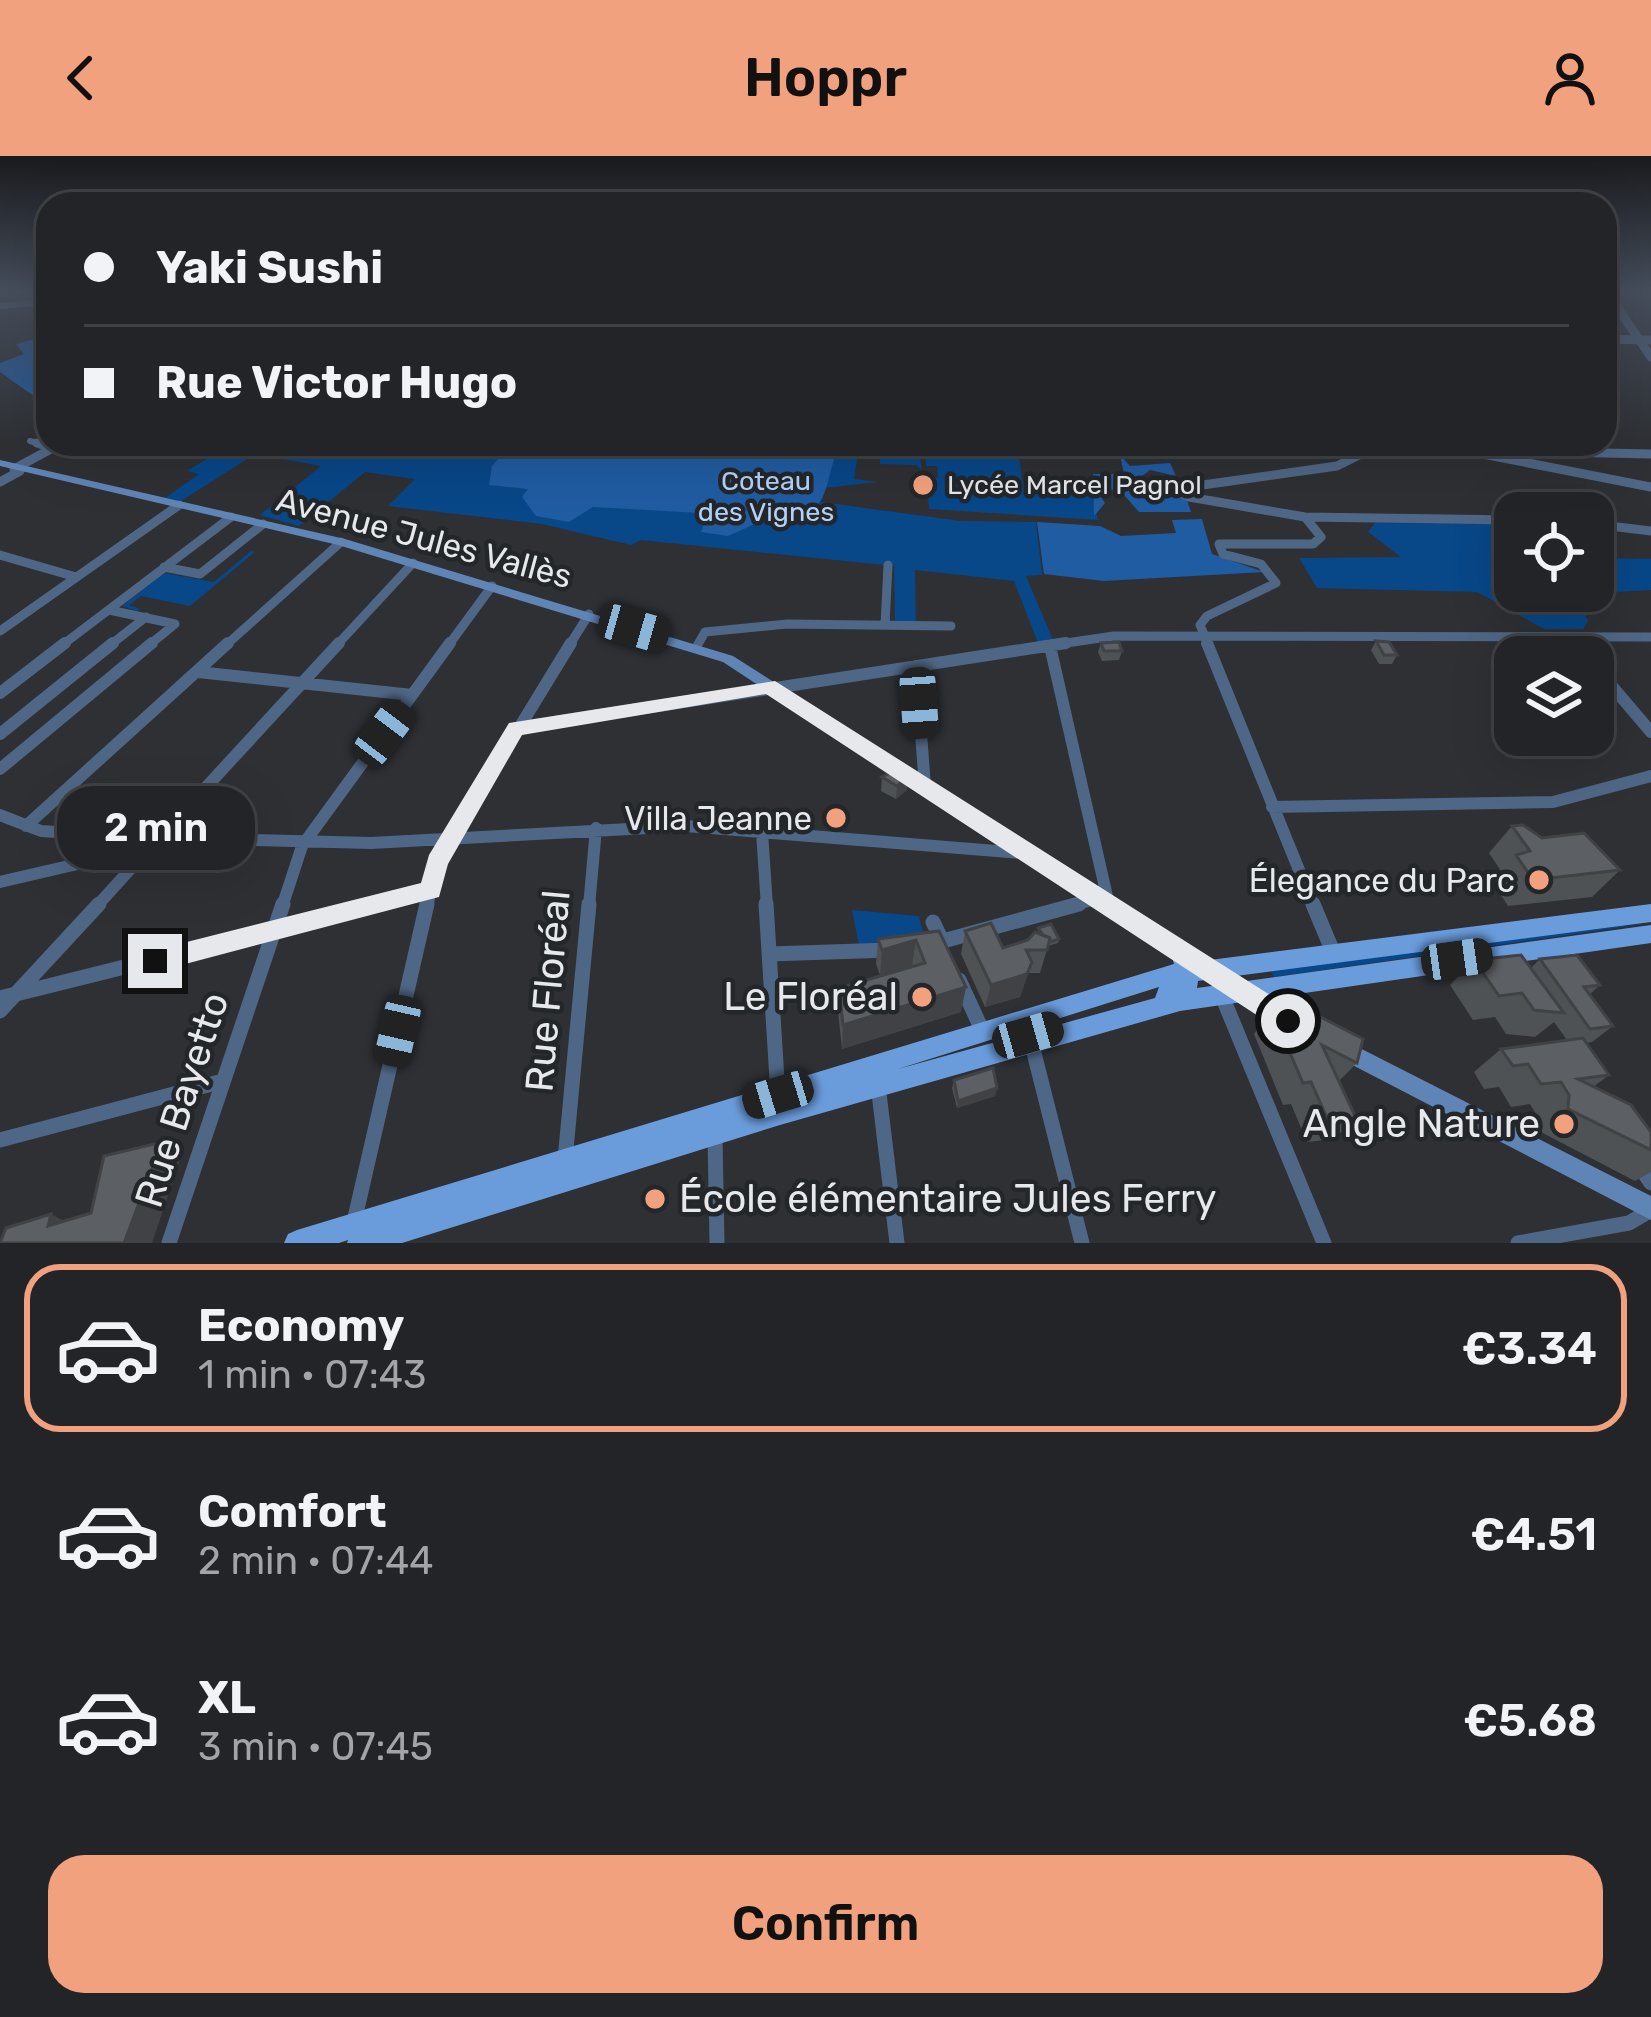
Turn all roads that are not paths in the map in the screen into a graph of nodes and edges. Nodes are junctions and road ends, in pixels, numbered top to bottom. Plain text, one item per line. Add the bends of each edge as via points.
1 (30, 441) dead end
2 (36, 442) edge
3 (1617, 453) edge
4 (1651, 454) edge
5 (1357, 456) edge
6 (1490, 456) edge
7 (11, 467) edge
8 (0, 482) edge
9 (1651, 487) edge
10 (178, 505) junction
11 (230, 517) junction
12 (1305, 517) junction
13 (1494, 520) edge
14 (263, 524) junction
15 (1614, 527) edge
16 (1651, 531) edge
17 (341, 542) junction
18 (0, 554) edge
19 (413, 563) junction
20 (888, 565) dead end
21 (164, 567) junction
22 (76, 577) junction
23 (492, 586) junction
24 (109, 610) junction
25 (589, 614) junction
26 (146, 617) junction
27 (885, 625) junction
28 (951, 626) dead end
29 (0, 631) edge
30 (1202, 637) junction
31 (1494, 637) edge
32 (1614, 637) edge
33 (1651, 637) edge
34 (697, 646) junction
35 (1050, 646) junction
36 (916, 666) junction
37 (198, 672) junction
38 (304, 683) junction
39 (775, 688) junction
40 (1614, 689) edge
41 (0, 693) edge
42 (412, 695) junction
43 (516, 728) junction
44 (1651, 732) edge
45 (0, 736) edge
46 (24, 749) junction
47 (0, 769) edge
48 (1651, 776) edge
49 (926, 788) junction
50 (1272, 807) junction
51 (0, 815) edge
52 (174, 822) junction
53 (26, 826) junction
54 (596, 828) junction
55 (762, 832) junction
56 (452, 837) junction
57 (180, 838) junction
58 (304, 841) junction
59 (140, 847) junction
60 (1025, 853) junction
61 (0, 882) edge
62 (431, 890) junction
63 (1102, 903) junction
64 (1651, 913) edge
65 (933, 922) dead end
66 (272, 933) junction
67 (1651, 934) edge
68 (942, 943) junction
69 (1333, 952) junction
70 (769, 954) junction
71 (1196, 966) junction
72 (1237, 989) junction
73 (8, 996) edge
74 (0, 1011) edge
75 (982, 1032) junction
76 (1032, 1045) junction
77 (965, 1061) junction
78 (223, 1081) junction
79 (878, 1085) junction
80 (778, 1095) junction
81 (715, 1132) junction
82 (0, 1140) edge
83 (1624, 1144) edge
84 (565, 1160) junction
85 (1651, 1183) edge
86 (1651, 1209) edge
87 (357, 1234) edge
88 (169, 1243) edge
89 (297, 1243) edge
90 (717, 1243) edge
91 (897, 1243) edge
92 (1082, 1243) edge
93 (1324, 1243) edge
94 (1518, 1243) edge

1 - 2 street
3 - 4 street
5 - 12 street via 1337,466 1174,488
6 - 9 street
7 - 8 street
7 - 10 main road, Avenue Jules Vallès
10 - 11 main road, Avenue Jules Vallès
10 - 22 street
11 - 14 main road, Avenue Jules Vallès
11 - 21 street
12 - 13 street
12 - 30 street via 1320,542 1219,544 1223,554 1266,568 1276,583 1210,612
14 - 17 main road, Avenue Jules Vallès
14 - 21 street via 200,574
15 - 16 street
17 - 19 main road, Avenue Jules Vallès
17 - 37 street
18 - 22 street
19 - 23 main road, Avenue Jules Vallès
19 - 38 street
20 - 27 street
21 - 24 street
22 - 29 street
23 - 25 main road, Avenue Jules Vallès
23 - 42 street, Rue Bayetto
24 - 26 street
24 - 41 street
25 - 34 main road, Avenue Jules Vallès
25 - 43 street
26 - 45 street
26 - 46 street via 175,624
27 - 28 street
27 - 34 street via 705,632
30 - 31 street
30 - 35 street via 1114,636
30 - 50 street
32 - 33 street
34 - 39 main road, Avenue Jules Vallès
35 - 36 street
35 - 63 street
36 - 39 street
36 - 49 street
37 - 38 street
37 - 53 street
38 - 42 street
38 - 52 street
39 - 43 street
39 - 49 main road, Avenue Jules Vallès
40 - 44 street
42 - 58 street, Rue Bayetto
43 - 56 street
45 - 46 street
46 - 47 street
48 - 50 street via 1553,802
49 - 60 main road, Avenue Jules Vallès
50 - 69 street
51 - 53 street
52 - 57 street
52 - 59 street via 155,824
53 - 59 street
54 - 55 street
54 - 56 street
54 - 84 street, Rue Floréal
55 - 60 street
55 - 70 street
56 - 58 street
56 - 62 street
57 - 58 street
57 - 59 street via 164,851
58 - 66 street, Rue Bayetto
59 - 61 street
59 - 73 street
60 - 63 main road, Avenue Jules Vallès
62 - 66 street
62 - 87 street
63 - 68 street
63 - 71 main road, Avenue Jules Vallès
64 - 69 main road
65 - 68 street
66 - 73 street
66 - 78 street, Rue Bayetto
67 - 72 main road via 1499,964
68 - 70 street
68 - 75 street
69 - 71 main road
69 - 72 main road via 1324,961 1265,968
70 - 80 street
71 - 72 main road, Avenue Jules Vallès
71 - 75 main road
71 - 77 main road via 1184,989
72 - 76 main road
72 - 86 main road, Avenue Jules Vallès
72 - 93 street
73 - 74 street
75 - 80 main road
76 - 77 main road
76 - 92 street
77 - 79 main road
78 - 82 street
78 - 88 street, Rue Bayetto
79 - 81 main road
79 - 91 street
80 - 84 main road
81 - 87 main road
81 - 90 street
83 - 85 street
84 - 87 main road
86 - 94 street via 1629,1223
87 - 89 main road

